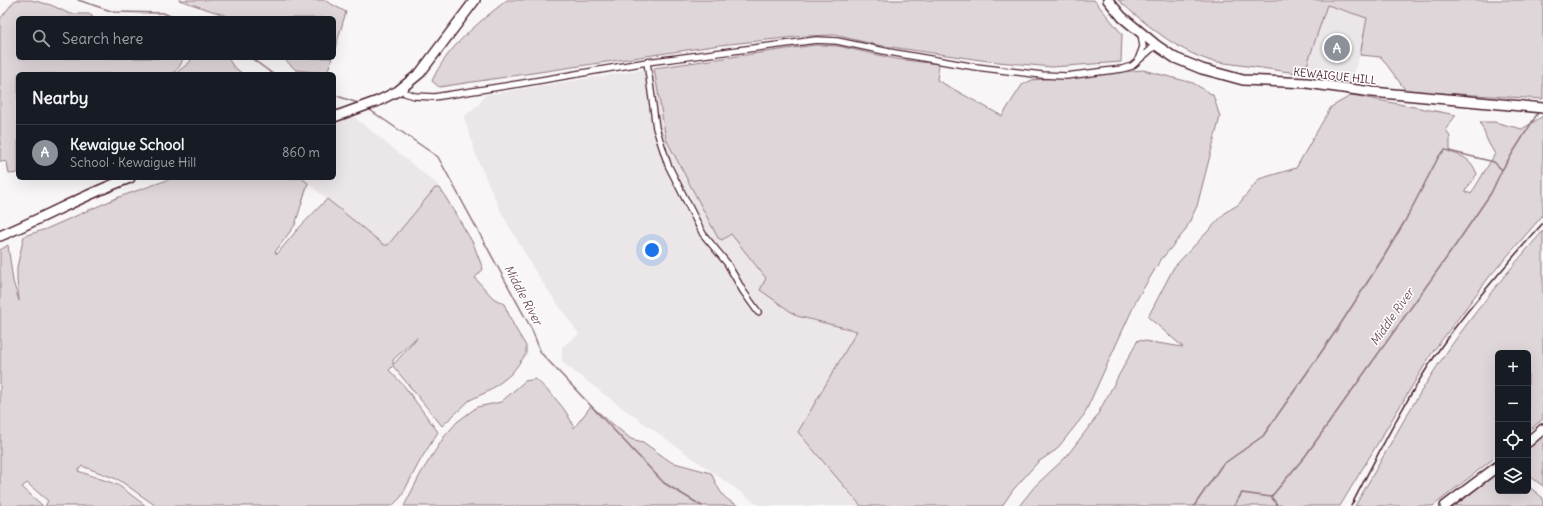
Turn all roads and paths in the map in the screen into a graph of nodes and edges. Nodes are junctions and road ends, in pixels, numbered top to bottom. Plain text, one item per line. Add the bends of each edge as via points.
1 (474, 0) edge
2 (1108, 0) edge
3 (1141, 33) junction
4 (1156, 45) junction
5 (647, 62) junction
6 (1137, 62) junction
7 (405, 93) dead end
8 (1540, 108) edge
9 (336, 116) edge
10 (124, 180) edge
11 (0, 236) edge
12 (758, 312) dead end
13 (1543, 429) edge
14 (1531, 439) edge
15 (1495, 468) edge
16 (1445, 506) edge

1 - 9 main road via 420,73 398,91
2 - 3 main road, KEWAIGUE HILL
3 - 4 main road, KEWAIGUE HILL
3 - 6 street via 1143,47
4 - 6 street
4 - 8 main road, KEWAIGUE HILL via 1176,58 1202,69 1244,80
5 - 6 street via 816,40 837,41 976,67 1042,75 1066,76 1122,69
5 - 7 street via 434,97
5 - 12 street via 656,128 668,165 703,234 727,263
10 - 11 main road
13 - 14 main road
15 - 16 main road

